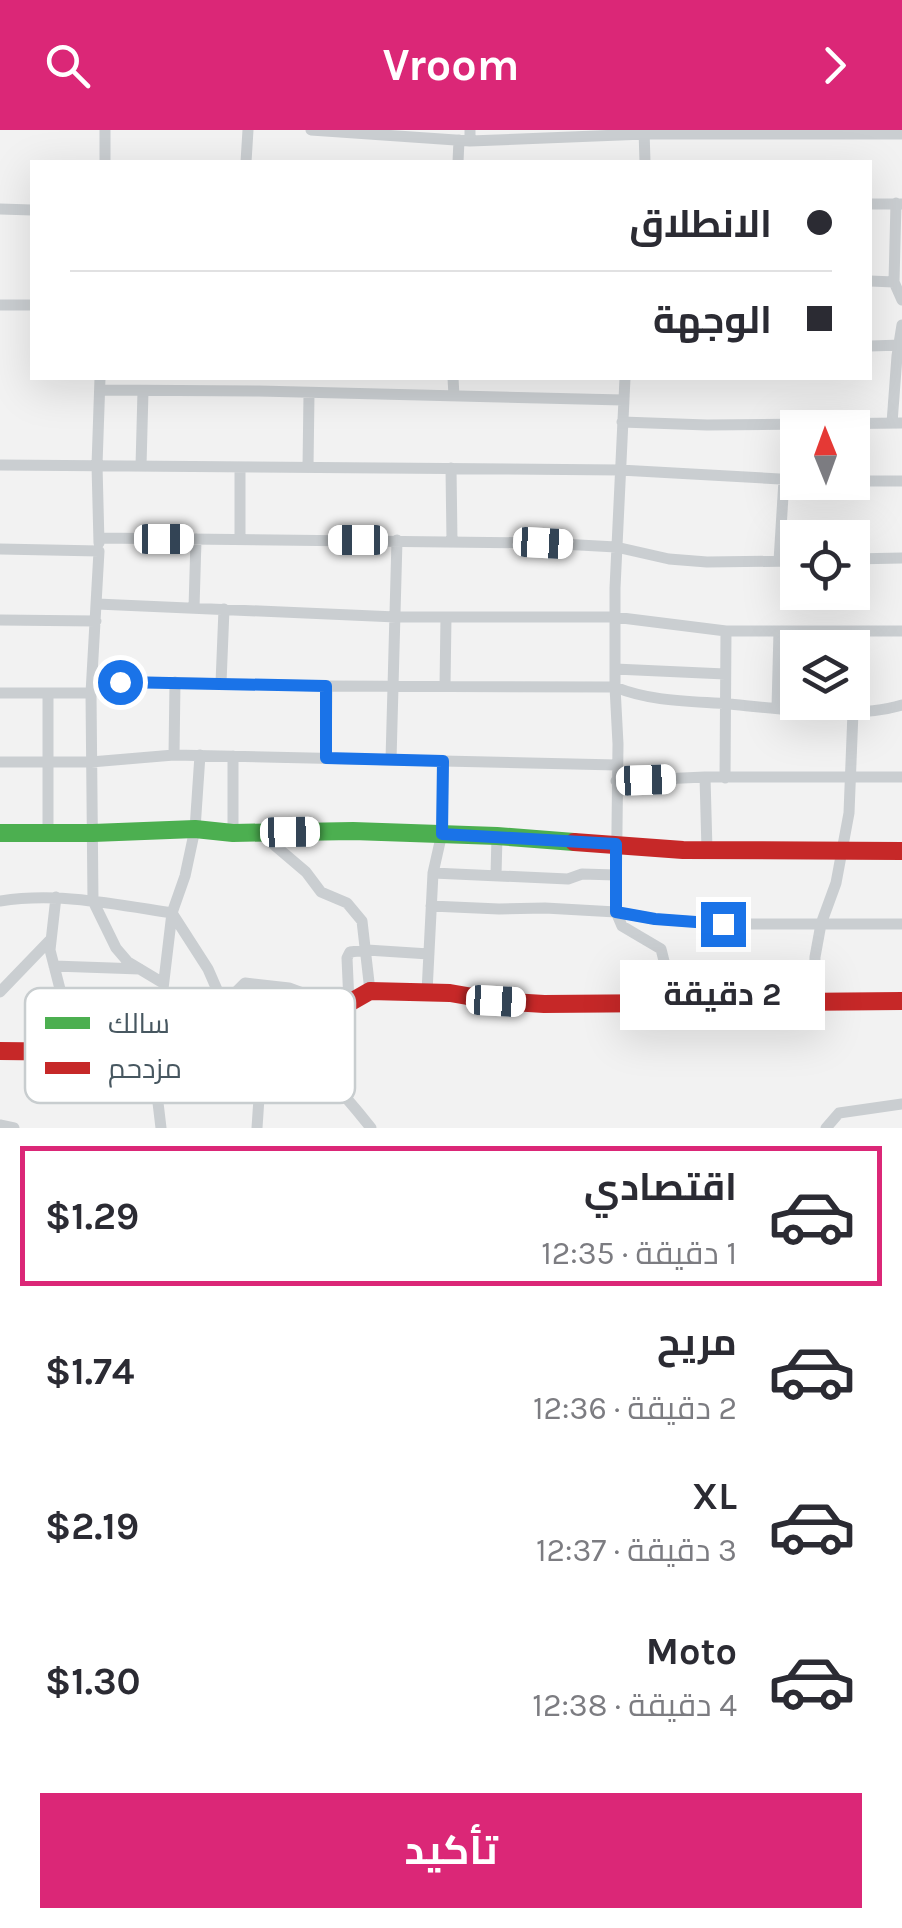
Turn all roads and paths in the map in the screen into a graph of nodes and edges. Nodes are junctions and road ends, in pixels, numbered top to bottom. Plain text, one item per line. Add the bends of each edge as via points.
1 (105, 130) edge
2 (248, 130) edge
3 (310, 130) edge
4 (644, 132) edge
5 (414, 134) edge
6 (902, 134) edge
7 (467, 137) edge
8 (105, 160) edge
9 (246, 160) edge
10 (645, 160) edge
11 (872, 204) edge
12 (899, 204) edge
13 (0, 209) edge
14 (30, 210) edge
15 (872, 282) edge
16 (894, 282) junction
17 (902, 300) edge
18 (30, 304) edge
19 (0, 306) edge
20 (902, 325) edge
21 (900, 345) edge
22 (872, 346) edge
23 (453, 380) edge
24 (625, 380) edge
25 (100, 384) edge
26 (259, 384) edge
27 (143, 391) junction
28 (309, 394) junction
29 (454, 396) junction
30 (623, 400) junction
31 (622, 422) junction
32 (897, 423) edge
33 (0, 465) edge
34 (97, 465) junction
35 (141, 466) junction
36 (308, 467) junction
37 (240, 468) junction
38 (451, 468) junction
39 (620, 470) junction
40 (780, 479) edge
41 (870, 481) edge
42 (902, 482) edge
43 (196, 539) junction
44 (240, 539) junction
45 (397, 540) junction
46 (452, 540) junction
47 (99, 545) junction
48 (616, 547) junction
49 (0, 548) edge
50 (902, 558) edge
51 (870, 559) edge
52 (780, 561) edge
53 (97, 604) junction
54 (194, 608) junction
55 (224, 609) junction
56 (396, 617) junction
57 (446, 617) junction
58 (614, 617) junction
59 (0, 620) edge
60 (96, 621) junction
61 (726, 631) junction
62 (780, 631) joint
63 (870, 631) edge
64 (902, 631) edge
65 (615, 669) junction
66 (725, 674) junction
67 (175, 682) junction
68 (220, 683) junction
69 (326, 686) junction
70 (393, 686) junction
71 (444, 686) junction
72 (91, 687) junction
73 (615, 687) junction
74 (0, 692) edge
75 (48, 693) junction
76 (725, 704) junction
77 (902, 705) edge
78 (778, 708) joint
79 (870, 712) edge
80 (853, 720) edge
81 (174, 755) junction
82 (200, 755) junction
83 (233, 756) junction
84 (326, 758) junction
85 (391, 760) junction
86 (443, 761) junction
87 (0, 762) edge
88 (47, 762) junction
89 (91, 762) junction
90 (617, 765) junction
91 (705, 777) junction
92 (725, 778) junction
93 (850, 778) junction
94 (902, 778) edge
95 (616, 780) junction
96 (195, 829) junction
97 (259, 832) junction
98 (0, 833) edge
99 (48, 833) junction
100 (93, 833) junction
101 (233, 833) junction
102 (442, 834) junction
103 (497, 836) junction
104 (616, 844) junction
105 (707, 850) junction
106 (902, 851) edge
107 (843, 852) junction
108 (433, 873) junction
109 (496, 875) junction
110 (616, 875) junction
111 (56, 897) junction
112 (93, 900) junction
113 (0, 901) edge
114 (431, 906) junction
115 (616, 912) junction
116 (172, 913) junction
117 (821, 924) junction
118 (902, 924) edge
119 (51, 939) junction
120 (367, 950) junction
121 (429, 954) junction
122 (54, 966) junction
123 (140, 969) junction
124 (163, 982) junction
125 (60, 988) edge
126 (162, 988) edge
127 (216, 988) edge
128 (240, 988) edge
129 (288, 988) edge
130 (347, 988) edge
131 (370, 991) junction
132 (0, 992) edge
133 (427, 992) junction
134 (355, 1000) edge
135 (902, 1000) edge
136 (814, 1002) junction
137 (653, 1003) junction
138 (0, 1051) edge
139 (25, 1051) edge
140 (159, 1103) edge
141 (259, 1103) edge
142 (351, 1103) edge
143 (902, 1104) edge
144 (0, 1126) edge
145 (14, 1128) edge
146 (162, 1128) edge
147 (257, 1128) edge
148 (371, 1128) edge
149 (826, 1128) edge

1 - 8 street
2 - 9 street
3 - 5 street
4 - 6 street
4 - 7 street
4 - 10 street
5 - 7 street
11 - 12 street
12 - 16 street
13 - 14 street
15 - 16 street
16 - 17 street
18 - 19 street
20 - 21 street
21 - 22 street
21 - 32 street
23 - 29 street
24 - 30 street
25 - 27 street
25 - 34 street
26 - 27 street
26 - 28 street
27 - 35 street
28 - 29 street
28 - 36 street
29 - 30 street
30 - 31 street
31 - 32 street
31 - 39 street
33 - 34 street
34 - 35 street
34 - 47 street
35 - 37 street
36 - 37 street
36 - 38 street
37 - 44 street
38 - 39 street
38 - 46 street
39 - 40 street
39 - 48 street
41 - 42 street
43 - 44 street
43 - 47 street
43 - 54 street
44 - 45 street
45 - 46 street
45 - 56 street
46 - 48 street
47 - 49 street
47 - 53 street
48 - 52 street via 669,559
48 - 58 street
50 - 51 street
53 - 54 street
53 - 60 street
54 - 55 street
55 - 56 street
55 - 68 street
56 - 57 street
56 - 70 street
57 - 58 street
57 - 71 street
58 - 61 street
58 - 65 street
59 - 60 street
60 - 72 street
61 - 62 street
61 - 66 street
62 - 78 street
63 - 64 street
65 - 66 street
65 - 73 street
66 - 76 street
67 - 68 street
67 - 72 street
67 - 81 street
68 - 69 street
69 - 70 street
69 - 84 street
70 - 71 street
70 - 85 street
71 - 73 street
72 - 75 street
72 - 89 street
73 - 76 street
73 - 90 street
74 - 75 street
75 - 88 street
76 - 78 street
76 - 92 street
77 - 79 street
80 - 93 street
81 - 82 street
81 - 89 street
82 - 83 street
82 - 96 street
83 - 84 street
83 - 101 street
84 - 85 street
85 - 86 street
86 - 90 street
86 - 102 street
87 - 88 street
88 - 89 street
88 - 99 street
89 - 100 street
90 - 95 street
91 - 92 street
91 - 95 street
91 - 105 street
92 - 93 street
93 - 94 street
93 - 107 street
95 - 104 street
96 - 100 street
96 - 101 street
96 - 116 street
97 - 101 street
97 - 102 street
97 - 120 street via 321,892 351,907 364,924
98 - 99 street
99 - 100 street
100 - 112 street
102 - 103 street
102 - 108 street
103 - 104 street
103 - 109 street
104 - 105 street
104 - 110 street
105 - 107 street
106 - 107 street
107 - 117 street
108 - 109 street
108 - 114 street
109 - 110 street
110 - 115 street
111 - 112 street
111 - 113 street
111 - 119 street
112 - 116 street
112 - 123 street via 116,948
114 - 115 street
114 - 121 street
115 - 117 street via 698,923
115 - 137 street via 622,926 661,949
116 - 124 street
116 - 127 street
117 - 118 street
117 - 136 street
119 - 122 street
119 - 132 street
120 - 121 street
120 - 130 street via 348,954
120 - 131 street
121 - 133 street
122 - 123 street
122 - 125 street
123 - 124 street
124 - 126 street
128 - 129 street
131 - 133 street
131 - 134 street
133 - 137 street via 544,1004
135 - 136 street
136 - 137 street
138 - 139 street
140 - 146 street
141 - 147 street
142 - 148 street
143 - 149 street via 839,1114
144 - 145 street

